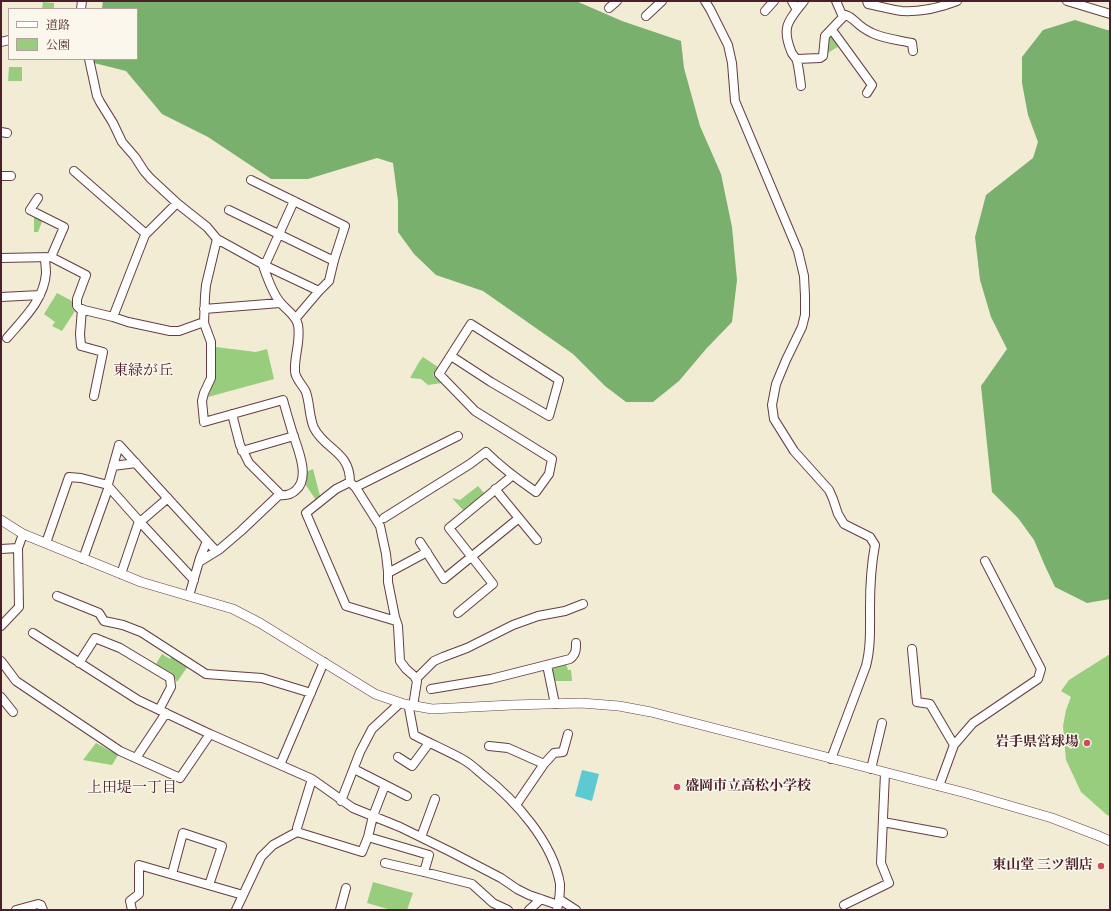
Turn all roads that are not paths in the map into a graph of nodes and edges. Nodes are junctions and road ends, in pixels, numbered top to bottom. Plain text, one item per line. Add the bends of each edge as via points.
1 (617, 1) edge
2 (662, 1) edge
3 (705, 1) edge
4 (716, 1) edge
5 (774, 1) edge
6 (792, 1) edge
7 (804, 1) edge
8 (836, 1) edge
9 (867, 1) edge
10 (957, 1) edge
11 (1067, 1) edge
12 (609, 8) dead end
13 (710, 9) junction
14 (765, 10) dead end
15 (797, 10) junction
16 (1110, 14) edge
17 (646, 16) dead end
18 (843, 17) junction
19 (832, 30) junction
20 (913, 51) dead end
21 (797, 59) junction
22 (89, 60) edge
23 (801, 86) dead end
24 (867, 92) dead end
25 (74, 170) dead end
26 (1, 176) edge
27 (11, 176) dead end
28 (251, 180) dead end
29 (38, 198) dead end
30 (294, 201) junction
31 (177, 203) junction
32 (229, 210) dead end
33 (146, 234) junction
34 (279, 234) junction
35 (217, 239) junction
36 (48, 257) junction
37 (1, 258) edge
38 (334, 262) junction
39 (263, 264) junction
40 (319, 291) junction
41 (40, 295) junction
42 (1, 297) edge
43 (280, 303) junction
44 (204, 308) junction
45 (82, 309) junction
46 (113, 317) junction
47 (296, 318) junction
48 (204, 322) junction
49 (7, 338) dead end
50 (451, 356) junction
51 (94, 396) dead end
52 (232, 414) junction
53 (294, 436) junction
54 (458, 436) dead end
55 (242, 451) junction
56 (136, 463) junction
57 (113, 466) junction
58 (512, 476) junction
59 (353, 484) junction
60 (108, 486) junction
61 (495, 489) junction
62 (278, 495) junction
63 (168, 498) junction
64 (384, 518) dead end
65 (519, 518) junction
66 (1, 520) edge
67 (140, 522) junction
68 (23, 534) junction
69 (537, 540) dead end
70 (207, 541) junction
71 (420, 542) dead end
72 (46, 543) junction
73 (18, 548) junction
74 (1, 550) edge
75 (216, 551) junction
76 (427, 552) junction
77 (471, 556) junction
78 (83, 559) junction
79 (985, 561) dead end
80 (199, 562) junction
81 (388, 573) junction
82 (121, 574) junction
83 (194, 580) junction
84 (58, 596) dead end
85 (189, 596) junction
86 (583, 604) dead end
87 (458, 613) dead end
88 (396, 621) junction
89 (1, 626) edge
90 (33, 633) dead end
91 (576, 643) dead end
92 (912, 649) dead end
93 (1, 661) edge
94 (324, 662) junction
95 (79, 663) junction
96 (547, 665) junction
97 (416, 679) junction
98 (431, 689) dead end
99 (311, 693) junction
100 (1, 697) edge
101 (400, 703) junction
102 (555, 704) junction
103 (411, 707) junction
104 (14, 712) dead end
105 (163, 712) junction
106 (882, 723) dead end
107 (210, 734) junction
108 (568, 734) dead end
109 (429, 743) junction
110 (954, 745) junction
111 (489, 746) dead end
112 (398, 757) dead end
113 (136, 758) junction
114 (831, 759) junction
115 (544, 764) junction
116 (280, 765) junction
117 (354, 769) junction
118 (871, 769) junction
119 (885, 773) junction
120 (312, 780) junction
121 (385, 785) junction
122 (939, 786) junction
123 (408, 796) dead end
124 (342, 800) junction
125 (435, 800) dead end
126 (516, 805) junction
127 (373, 816) junction
128 (883, 822) junction
129 (297, 832) junction
130 (943, 833) dead end
131 (368, 837) junction
132 (421, 837) junction
133 (1110, 841) edge
134 (434, 843) junction
135 (429, 855) junction
136 (385, 863) dead end
137 (424, 872) junction
138 (172, 874) junction
139 (209, 885) junction
140 (346, 888) dead end
141 (243, 895) junction
142 (541, 899) junction
143 (844, 905) dead end
144 (16, 910) edge
145 (44, 910) edge
146 (132, 910) edge
147 (236, 910) edge
148 (340, 910) edge
149 (508, 910) edge
150 (529, 910) edge
151 (557, 910) edge
152 (576, 910) edge

1 - 12 street
2 - 17 street
3 - 13 street
4 - 13 street
5 - 14 street
6 - 15 street
7 - 15 street
8 - 18 street
9 - 10 street via 868,4 901,11 918,11
11 - 16 street
13 - 114 street via 728,45 735,101 798,251 804,276 805,315 776,384 772,405 774,419 794,450 829,490 844,524 870,537 875,545 870,592 869,655
15 - 21 street via 787,24 786,32 792,53
18 - 19 street
18 - 20 street via 848,16 871,32 887,39 912,42
19 - 21 street via 825,36 823,56
19 - 24 street via 872,85
21 - 23 street
22 - 31 street via 100,102 114,122 122,142 150,178
25 - 33 street
26 - 27 street
28 - 30 street
29 - 36 street via 30,210 64,227
30 - 34 street
30 - 38 street via 345,226
31 - 33 street
31 - 35 street via 207,227
32 - 34 street
33 - 46 street
34 - 38 street
34 - 39 street
35 - 39 street
35 - 44 street via 206,285
36 - 37 street
36 - 41 street
36 - 45 street via 86,275 77,299 77,306
38 - 40 street via 329,281
39 - 40 street
39 - 43 street
40 - 47 street
41 - 42 street
41 - 49 street via 35,305
43 - 44 street
43 - 47 street
44 - 48 street
45 - 46 street
45 - 51 street via 81,346 103,352
46 - 48 street via 170,331 179,331
47 - 59 street via 299,334 295,371 306,392 314,429 346,462
48 - 52 street via 211,342 211,378 202,401 204,422
50 - 50 street via 491,382 549,416 559,380 472,324
50 - 58 street via 439,374 475,411 552,459 549,474 536,492
52 - 53 street via 283,400
52 - 55 street
53 - 55 street
53 - 62 street via 302,463 301,484 294,492
54 - 59 street
55 - 62 street via 249,463 280,494
56 - 57 street
56 - 57 street via 119,445
56 - 63 street
57 - 60 street
58 - 61 street
58 - 64 street via 486,452
59 - 81 street via 380,526
59 - 88 street via 332,492 306,514 346,606
60 - 67 street
60 - 72 street via 69,477
60 - 78 street
61 - 65 street
61 - 77 street via 449,528
62 - 75 street
63 - 67 street
63 - 70 street
65 - 69 street
65 - 77 street
66 - 68 street
67 - 82 street
67 - 83 street
68 - 72 street
68 - 73 street
70 - 75 street
70 - 80 street
71 - 76 street
72 - 78 street
73 - 74 street
73 - 89 street via 19,607
75 - 80 street
76 - 77 street via 444,578
76 - 81 street
77 - 87 street via 493,584
78 - 82 street
79 - 110 street via 1041,670 1038,679 973,723
80 - 83 street
81 - 88 street
82 - 85 street
83 - 85 street
84 - 99 street via 99,613 104,621 142,632 206,674 262,678
85 - 94 street via 233,609
86 - 97 street via 512,625 467,648 434,661
88 - 97 street via 400,661
90 - 95 street
91 - 96 street via 575,654 570,658
92 - 110 street via 917,702 930,704
93 - 113 street via 16,681 120,751
94 - 99 street
94 - 101 street via 376,694
95 - 105 street via 138,700
95 - 105 street via 95,638 120,648 170,678 171,687
96 - 98 street via 491,679
96 - 102 street
97 - 103 street
99 - 116 street
100 - 104 street
101 - 103 street
101 - 117 street via 372,729
102 - 103 street via 432,709
102 - 114 street via 619,706
103 - 109 street via 414,735
105 - 107 street
105 - 113 street
106 - 118 street
107 - 113 street via 180,778
107 - 116 street
108 - 115 street via 563,752 554,753
109 - 112 street via 412,766
109 - 126 street via 465,760
110 - 122 street
111 - 115 street via 508,748
114 - 118 street
115 - 126 street
116 - 120 street
117 - 121 street
117 - 124 street
118 - 119 street
119 - 122 street
119 - 128 street
120 - 124 street
120 - 129 street
121 - 123 street
121 - 127 street
122 - 133 street via 1052,818
124 - 127 street via 353,808
125 - 132 street
126 - 152 street via 538,833 555,865 560,885 559,899
127 - 131 street
127 - 132 street
128 - 130 street
128 - 143 street via 881,862 889,883
129 - 131 street via 362,852
129 - 141 street via 274,845 260,857
131 - 135 street
132 - 134 street
134 - 135 street
134 - 142 street via 517,889
135 - 137 street
136 - 137 street
137 - 149 street via 472,884 493,903
138 - 139 street
138 - 139 street via 183,833 222,846
138 - 146 street via 139,865 139,894 130,901
139 - 141 street
140 - 148 street
141 - 147 street
142 - 150 street
142 - 151 street via 558,905
144 - 145 street via 38,904

